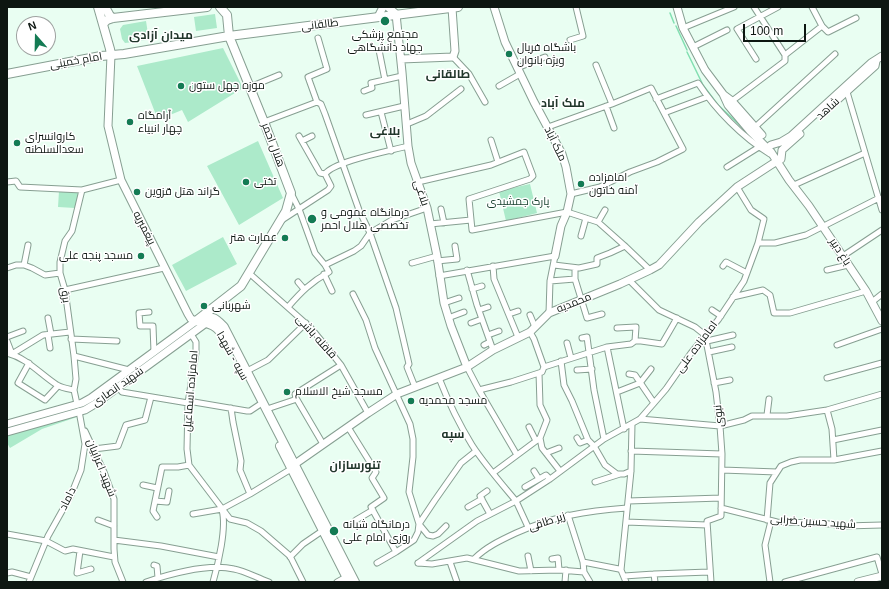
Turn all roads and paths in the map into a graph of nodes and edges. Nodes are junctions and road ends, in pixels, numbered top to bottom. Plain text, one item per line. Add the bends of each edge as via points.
1 (98, 7) edge
2 (207, 7) edge
3 (220, 7) edge
4 (384, 7) edge
5 (388, 7) edge
6 (455, 7) edge
7 (494, 7) edge
8 (576, 7) edge
9 (673, 7) edge
10 (677, 7) edge
11 (734, 7) edge
12 (754, 7) edge
13 (778, 7) edge
14 (812, 7) edge
15 (226, 11) edge
16 (396, 14) junction
17 (107, 16) edge
18 (760, 16) junction
19 (378, 17) junction
20 (679, 17) junction
21 (856, 18) dead end
22 (822, 26) junction
23 (683, 28) junction
24 (727, 30) dead end
25 (229, 36) junction
26 (318, 38) dead end
27 (570, 40) dead end
28 (693, 47) junction
29 (379, 50) dead end
30 (834, 54) dead end
31 (785, 55) junction
32 (111, 56) junction
33 (453, 57) junction
34 (545, 57) dead end
35 (879, 58) edge
36 (401, 59) junction
37 (756, 59) dead end
38 (596, 65) dead end
39 (518, 71) junction
40 (7, 75) edge
41 (279, 75) dead end
42 (402, 76) junction
43 (385, 80) junction
44 (499, 86) dead end
45 (250, 87) junction
46 (461, 89) dead end
47 (364, 91) dead end
48 (847, 92) junction
49 (723, 94) junction
50 (707, 97) junction
51 (656, 99) junction
52 (732, 101) junction
53 (317, 102) junction
54 (485, 102) dead end
55 (612, 104) junction
56 (829, 105) junction
57 (404, 106) junction
58 (606, 106) junction
59 (381, 112) junction
60 (664, 113) junction
61 (366, 115) dead end
62 (264, 122) junction
63 (407, 124) junction
64 (548, 127) junction
65 (614, 128) dead end
66 (754, 128) junction
67 (299, 136) dead end
68 (312, 136) dead end
69 (491, 140) dead end
70 (302, 141) junction
71 (771, 145) junction
72 (408, 146) junction
73 (759, 147) junction
74 (391, 151) junction
75 (865, 153) junction
76 (778, 159) junction
77 (498, 162) junction
78 (343, 164) junction
79 (727, 167) dead end
80 (325, 174) junction
81 (121, 180) junction
82 (7, 182) edge
83 (418, 182) junction
84 (794, 185) junction
85 (737, 187) junction
86 (82, 190) junction
87 (290, 193) junction
88 (571, 194) junction
89 (880, 201) edge
90 (427, 208) junction
91 (299, 209) junction
92 (441, 209) dead end
93 (605, 210) dead end
94 (882, 210) edge
95 (567, 212) junction
96 (586, 218) junction
97 (471, 220) junction
98 (279, 222) junction
99 (598, 222) junction
100 (444, 223) junction
101 (430, 224) junction
102 (824, 227) junction
103 (882, 230) edge
104 (370, 233) junction
105 (581, 236) dead end
106 (758, 243) junction
107 (28, 245) dead end
108 (455, 246) dead end
109 (625, 246) junction
110 (555, 256) junction
111 (843, 256) junction
112 (437, 259) junction
113 (412, 263) dead end
114 (24, 265) junction
115 (325, 265) junction
116 (554, 265) junction
117 (848, 265) junction
118 (493, 266) junction
119 (723, 266) dead end
120 (7, 268) edge
121 (164, 268) junction
122 (575, 268) junction
123 (467, 270) junction
124 (650, 270) junction
125 (827, 270) dead end
126 (249, 272) junction
127 (60, 273) junction
128 (747, 273) junction
129 (324, 274) junction
130 (439, 276) junction
131 (575, 279) junction
132 (629, 280) junction
133 (550, 281) junction
134 (298, 282) dead end
135 (482, 286) dead end
136 (304, 289) junction
137 (472, 289) junction
138 (65, 290) junction
139 (332, 291) dead end
140 (866, 291) junction
141 (353, 294) dead end
142 (882, 294) edge
143 (733, 297) junction
144 (459, 298) dead end
145 (581, 300) junction
146 (872, 302) junction
147 (444, 303) junction
148 (219, 304) junction
149 (288, 307) junction
150 (488, 307) dead end
151 (479, 310) junction
152 (712, 310) dead end
153 (518, 311) dead end
154 (150, 312) dead end
155 (464, 312) dead end
156 (549, 312) junction
157 (509, 314) junction
158 (602, 314) dead end
159 (530, 315) dead end
160 (720, 316) junction
161 (208, 317) junction
162 (48, 318) dead end
163 (448, 318) junction
164 (677, 318) junction
165 (482, 319) junction
166 (196, 321) junction
167 (882, 321) edge
168 (472, 322) dead end
169 (306, 323) junction
170 (224, 327) junction
171 (617, 328) dead end
172 (533, 329) junction
173 (882, 329) edge
174 (23, 330) dead end
175 (499, 331) dead end
176 (70, 332) junction
177 (50, 334) junction
178 (191, 334) junction
179 (488, 335) junction
180 (733, 335) dead end
181 (7, 337) edge
182 (518, 337) junction
183 (582, 338) dead end
184 (706, 338) junction
185 (71, 339) junction
186 (7, 341) edge
187 (117, 341) dead end
188 (635, 341) junction
189 (490, 342) junction
190 (567, 343) dead end
191 (172, 344) junction
192 (484, 345) dead end
193 (837, 345) dead end
194 (607, 347) junction
195 (732, 347) dead end
196 (50, 348) dead end
197 (493, 350) junction
198 (154, 352) junction
199 (709, 352) junction
200 (10, 353) edge
201 (590, 353) junction
202 (74, 356) junction
203 (571, 358) junction
204 (561, 361) junction
205 (882, 362) edge
206 (29, 363) junction
207 (341, 365) junction
208 (467, 367) junction
209 (544, 367) junction
210 (592, 369) junction
211 (651, 369) dead end
212 (129, 370) junction
213 (577, 370) dead end
214 (248, 372) junction
215 (539, 373) junction
216 (629, 374) dead end
217 (439, 378) junction
218 (827, 378) dead end
219 (730, 380) dead end
220 (640, 383) junction
221 (714, 383) junction
222 (58, 386) junction
223 (118, 387) junction
224 (415, 387) junction
225 (74, 390) junction
226 (479, 390) junction
227 (617, 392) junction
228 (397, 394) junction
229 (882, 394) edge
230 (151, 397) junction
231 (296, 398) junction
232 (769, 399) dead end
233 (188, 402) junction
234 (654, 403) junction
235 (263, 407) junction
236 (78, 408) junction
237 (231, 408) junction
238 (827, 410) junction
239 (368, 413) junction
240 (767, 415) junction
241 (640, 419) junction
242 (7, 424) edge
243 (632, 424) junction
244 (82, 426) junction
245 (720, 426) junction
246 (348, 427) junction
247 (529, 427) dead end
248 (624, 429) junction
249 (882, 430) edge
250 (7, 432) edge
251 (577, 438) dead end
252 (538, 439) junction
253 (604, 439) junction
254 (588, 440) junction
255 (833, 440) junction
256 (323, 444) junction
257 (594, 446) junction
258 (559, 448) dead end
259 (94, 449) junction
260 (476, 451) junction
261 (631, 451) junction
262 (882, 451) edge
263 (546, 453) junction
264 (722, 454) junction
265 (517, 456) junction
266 (834, 460) junction
267 (189, 465) junction
268 (293, 466) junction
269 (722, 470) junction
270 (534, 471) dead end
271 (560, 471) junction
272 (631, 471) junction
273 (777, 472) junction
274 (493, 473) junction
275 (621, 474) junction
276 (539, 479) junction
277 (550, 479) junction
278 (595, 482) dead end
279 (143, 485) dead end
280 (525, 487) dead end
281 (157, 488) junction
282 (169, 491) dead end
283 (487, 491) dead end
284 (250, 494) junction
285 (721, 498) junction
286 (482, 499) junction
287 (155, 501) junction
288 (628, 501) junction
289 (516, 502) junction
290 (468, 507) dead end
291 (627, 508) junction
292 (721, 508) junction
293 (222, 509) junction
294 (373, 510) junction
295 (193, 514) dead end
296 (490, 514) junction
297 (568, 515) junction
298 (157, 517) dead end
299 (98, 520) dead end
300 (356, 520) dead end
301 (769, 520) junction
302 (626, 522) junction
303 (419, 524) junction
304 (707, 525) junction
305 (882, 525) edge
306 (114, 526) junction
307 (446, 526) dead end
308 (528, 527) junction
309 (322, 530) junction
310 (7, 534) edge
311 (114, 540) junction
312 (46, 541) junction
313 (80, 550) junction
314 (396, 552) junction
315 (528, 556) dead end
316 (114, 557) junction
317 (219, 557) junction
318 (290, 557) junction
319 (474, 559) junction
320 (552, 559) dead end
321 (377, 562) dead end
322 (450, 562) junction
323 (583, 562) junction
324 (154, 565) dead end
325 (217, 567) junction
326 (91, 569) dead end
327 (532, 570) junction
328 (559, 570) junction
329 (566, 570) junction
330 (621, 570) junction
331 (584, 572) junction
332 (709, 572) junction
333 (7, 573) edge
334 (654, 574) junction
335 (882, 575) edge
336 (624, 576) junction
337 (158, 578) junction
338 (30, 579) edge
339 (347, 580) edge
340 (123, 582) edge
341 (146, 582) edge
342 (213, 582) edge
343 (269, 582) edge
344 (303, 582) edge
345 (336, 582) edge
346 (355, 582) edge
347 (457, 582) edge
348 (565, 582) edge
349 (590, 582) edge
350 (626, 582) edge
351 (655, 582) edge
352 (711, 582) edge
353 (770, 582) edge
354 (785, 582) edge
355 (858, 582) edge

1 - 17 main road
2 - 17 main road
3 - 15 main road
4 - 19 street
5 - 16 street
6 - 16 main road, طالقانی
6 - 33 street
7 - 39 street, ملک آباد
8 - 27 street via 583,36
9 - 20 street
10 - 20 street
11 - 23 street
12 - 18 street
13 - 18 street
14 - 22 street
15 - 25 main road
16 - 19 main road, طالقانی
16 - 36 street, بلاغی
17 - 32 main road
18 - 31 street
18 - 37 street via 737,29
19 - 25 main road, طالقانی
20 - 23 street, باغ دبیر
21 - 22 street via 828,32
22 - 31 street
23 - 28 street, باغ دبیر
24 - 28 street
25 - 32 main road
25 - 45 main road, هلال احمر
26 - 53 street via 327,69 308,78
28 - 49 street, باغ دبیر
29 - 43 street
30 - 66 street
31 - 52 street via 785,61
32 - 40 main road, امام خمینی via 101,60
32 - 81 street, پیغمبریه via 108,126
33 - 36 street
33 - 54 street via 469,74
34 - 39 street
35 - 48 street, شاهد via 875,66
35 - 56 street, شاهد
36 - 42 street, بلاغی
38 - 55 street
39 - 44 street
39 - 64 street, ملک آباد
41 - 45 street
42 - 43 street
42 - 57 street, بلاغی
43 - 47 street via 371,83 372,88
45 - 62 main road, هلال احمر
46 - 63 street via 426,116
48 - 56 street, شاهد
48 - 75 street
49 - 52 street, باغ دبیر
49 - 76 street, باغ دبیر via 728,105
50 - 51 street via 698,83
50 - 60 street
50 - 73 street
51 - 55 street via 651,88
51 - 60 street
52 - 66 street, باغ دبیر
53 - 62 street
53 - 78 street via 321,104
55 - 58 street
56 - 71 street, شاهد via 791,136
56 - 76 street, شاهد via 782,150
57 - 59 street
57 - 63 street, بلاغی
58 - 64 street
58 - 65 street
59 - 61 street
59 - 74 street
60 - 88 street via 683,149 600,187
62 - 87 main road, هلال احمر
63 - 72 street, بلاغی
64 - 88 street, ملک آباد via 562,154
66 - 71 street, باغ دبیر
67 - 70 street
68 - 70 street
69 - 77 street
70 - 80 street via 320,174
71 - 76 street, باغ دبیر
72 - 74 street
72 - 83 street, بلاغی
73 - 76 street
73 - 79 street
74 - 78 street
75 - 84 street
75 - 89 street
76 - 84 street, باغ دبیر
76 - 85 street, محمدیه
77 - 83 street
77 - 97 street via 524,152 533,176 469,199
78 - 80 street
78 - 104 street
80 - 91 street via 330,188
81 - 86 street
81 - 121 street, پیغمبریه
82 - 86 street via 16,181 20,187
83 - 90 street, بلاغی
84 - 102 street, باغ دبیر
85 - 106 street, امامزاده علی via 751,210 764,219
85 - 124 street, محمدیه
86 - 127 street, برق via 72,231 65,241
87 - 91 street
87 - 98 main road via 286,211
88 - 95 street, ملک آباد
89 - 94 street
89 - 102 street
90 - 101 street, بلاغی
90 - 104 street via 392,220
91 - 98 street
91 - 115 street via 315,253
92 - 100 street
93 - 99 street
95 - 96 street
95 - 97 street via 472,230
95 - 110 street, ملک آباد via 561,226
96 - 99 street
96 - 105 street
97 - 100 street
98 - 126 main road
99 - 109 street
100 - 101 street
101 - 112 street, بلاغی
102 - 106 street via 806,235 775,243
102 - 111 street, باغ دبیر
103 - 111 street
104 - 115 street via 354,251
104 - 224 street via 396,308 409,364 407,367
106 - 128 street, امامزاده علی
107 - 114 street
108 - 112 street via 457,258
109 - 122 street via 597,258 597,264
109 - 124 street
110 - 116 street, ملک آباد
110 - 118 street
111 - 117 street, باغ دبیر
112 - 113 street
112 - 130 street, بلاغی
114 - 120 street
114 - 127 street via 45,275
115 - 129 street via 329,272
116 - 122 street
116 - 133 street, ملک آباد
117 - 125 street
117 - 140 street, باغ دبیر
118 - 123 street
118 - 157 street via 494,279
119 - 128 street via 726,262
121 - 138 street
121 - 166 street, پیغمبریه via 191,319
122 - 131 street
123 - 130 street
123 - 137 street
124 - 132 street, محمدیه
126 - 148 main road via 241,286
126 - 149 street, قافله باشی
127 - 138 street, برق
128 - 143 street, امامزاده علی
129 - 136 street
129 - 139 street
130 - 147 street, بلاغی
131 - 133 street
131 - 145 street
132 - 145 street, محمدیه
132 - 164 street via 659,310
133 - 156 street, ملک آباد
134 - 136 street
135 - 137 street
136 - 149 street
137 - 151 street
138 - 176 street, برق
140 - 143 street via 790,313 774,312 770,295 763,290
140 - 146 street, باغ دبیر
141 - 228 street
142 - 146 street
143 - 160 street, امامزاده علی
144 - 147 street
145 - 156 street, محمدیه
145 - 158 street via 587,318
146 - 167 street, باغ دبیر
147 - 163 street, بلاغی
148 - 161 main road
148 - 170 main road via 218,311
149 - 169 street, قافله باشی
150 - 151 street
151 - 165 street
152 - 160 street
153 - 157 street
154 - 198 street via 139,314 140,326 152,326
155 - 163 street
156 - 172 street, محمدیه
157 - 182 street
159 - 172 street
160 - 184 street, امامزاده علی
161 - 166 main road
161 - 170 main road, سپه - شهدا via 215,319
161 - 178 street, شهید انصاری
161 - 235 main road, سپه - شهدا via 220,330
162 - 177 street
163 - 208 street, بلاغی
164 - 184 street via 695,327
164 - 188 street via 662,344
165 - 168 street
165 - 179 street
166 - 191 street, شهید انصاری
169 - 207 street, قافله باشی
169 - 214 street via 268,360
170 - 214 main road, سپه - شهدا
171 - 188 street via 636,327
172 - 182 street, محمدیه
172 - 209 street
173 - 193 street
174 - 181 street
175 - 179 street
176 - 177 street
176 - 185 street, برق
177 - 196 street
177 - 200 street via 43,335
178 - 191 street, شهید انصاری
178 - 233 street, امامزاده اسماعیل via 196,342 196,353
179 - 189 street
180 - 184 street
182 - 197 street, محمدیه
183 - 201 street via 587,338
184 - 199 street, نبوی
184 - 234 street, امامزاده علی
185 - 187 street
185 - 202 street, برق
186 - 200 street
188 - 194 street via 631,344
189 - 192 street
189 - 197 street
190 - 203 street
191 - 198 street, شهید انصاری
191 - 223 street, شهید انصاری
194 - 201 street
194 - 227 street
195 - 199 street
197 - 208 street, محمدیه
198 - 212 street, شهید انصاری
199 - 221 street, نبوی
200 - 206 street
201 - 203 street
201 - 210 street
202 - 212 street
202 - 225 street, برق
203 - 204 street
204 - 209 street
204 - 254 street via 564,385
205 - 218 street
206 - 222 street
206 - 222 street via 18,383 45,400
207 - 231 street via 295,394
207 - 239 street, قافله باشی
208 - 217 street, محمدیه
208 - 226 street
209 - 215 street
210 - 213 street
210 - 253 street
211 - 220 street
212 - 236 street, شهید انصاری
214 - 235 main road, سپه - شهدا
215 - 226 street
215 - 252 street via 540,405 547,420
216 - 220 street via 635,375
217 - 224 street, محمدیه
217 - 260 street via 450,405
219 - 221 street
220 - 227 street
220 - 234 street
221 - 245 street, نبوی
222 - 225 street
223 - 230 street via 122,392
223 - 236 street, شهید انصاری via 95,404
224 - 228 street, محمدیه
225 - 236 street, برق
226 - 265 street
227 - 248 street
228 - 239 street, محمدیه
228 - 303 street via 410,424 413,439 409,492
229 - 238 street
230 - 233 street
230 - 259 street via 145,420 126,425 118,446
231 - 235 street
231 - 256 street
232 - 240 street
233 - 237 street
233 - 267 street, امامزاده اسماعیل
234 - 241 street, امامزاده علی
235 - 237 street via 250,411
235 - 268 main road, سپه - شهدا
236 - 242 street, شهید انصاری
236 - 244 street, داماد
236 - 250 street, شهید انصاری
237 - 284 street via 241,461 240,470
238 - 240 street via 787,416
238 - 255 street
239 - 246 street, محمدیه
240 - 245 street via 752,416
241 - 243 street, امامزاده علی
241 - 245 street
243 - 248 street, امامزاده علی
243 - 261 street
244 - 259 street, شهید اعرابیان
244 - 312 street, داماد via 85,444 81,470 71,495
245 - 264 street, نبوی
246 - 256 street, محمدیه
246 - 294 street via 376,472 372,478 384,498 371,507
247 - 252 street
248 - 253 street, امامزاده علی
249 - 255 street
251 - 254 street via 580,443
252 - 263 street
252 - 265 street
253 - 257 street, امامزاده علی
254 - 257 street
255 - 266 street
256 - 268 street, محمدیه
257 - 271 street, امامزاده علی
257 - 275 street via 605,465
258 - 263 street
259 - 306 street, شهید اعرابیان via 114,499
260 - 274 street
260 - 303 street via 461,463
261 - 264 street
261 - 272 street
262 - 266 street
263 - 271 street
264 - 269 street, نبوی
265 - 274 street
266 - 273 street via 800,460 781,466
267 - 281 street via 178,468 162,467
267 - 293 street
268 - 284 street
268 - 309 main road, سپه - شهدا
268 - 346 main road, سپه - شهدا
269 - 273 street
269 - 285 street, نبوی
270 - 276 street
271 - 277 street, امامزاده علی
272 - 275 street
272 - 288 street
273 - 301 street via 770,483
274 - 289 street
275 - 278 street
276 - 277 street via 546,475
276 - 280 street
277 - 289 street, امامزاده علی
279 - 281 street
281 - 287 street
282 - 287 street via 167,502
283 - 286 street via 480,496
284 - 293 street
285 - 288 street
285 - 292 street, نبوی
286 - 290 street
286 - 296 street
287 - 298 street via 153,511
288 - 291 street
289 - 296 street, امامزاده علی
289 - 308 street
291 - 297 street, زیر طاقی via 592,510
291 - 302 street
292 - 301 street, شهید حسین ضرابی
292 - 304 street via 721,516 707,521
293 - 295 street
293 - 317 street via 224,516
293 - 318 street via 230,519 247,523 261,531
294 - 300 street
294 - 314 street
296 - 322 street, امامزاده علی via 418,563
297 - 308 street, زیر طاقی
297 - 323 street
299 - 306 street
301 - 305 street, شهید حسین ضرابی via 845,526
301 - 353 street via 765,545
302 - 304 street
302 - 330 street
303 - 307 street via 433,536
303 - 314 street via 414,540
304 - 332 street
306 - 311 street, شهید اعرابیان
308 - 319 street, زیر طاقی via 485,549
309 - 318 street
309 - 339 main road, سپه - شهدا
310 - 312 street
311 - 316 street, شهید اعرابیان
311 - 317 street
312 - 313 street via 65,551
312 - 338 street, داماد
313 - 316 street
313 - 326 street via 78,573
314 - 321 street
315 - 327 street
316 - 340 street, شهید اعرابیان
317 - 325 street
318 - 344 street
319 - 322 street
319 - 327 street via 519,571
320 - 328 street via 558,558
322 - 347 street
323 - 330 street
323 - 331 street
324 - 337 street via 157,566
325 - 337 street
325 - 342 street
325 - 343 street via 235,569
327 - 328 street
328 - 329 street
329 - 331 street
329 - 348 street
330 - 336 street
331 - 349 street
332 - 334 street
332 - 352 street
333 - 338 street via 12,572
334 - 336 street
334 - 351 street
335 - 354 street via 877,557
335 - 355 street
336 - 350 street
337 - 341 street
339 - 345 street

